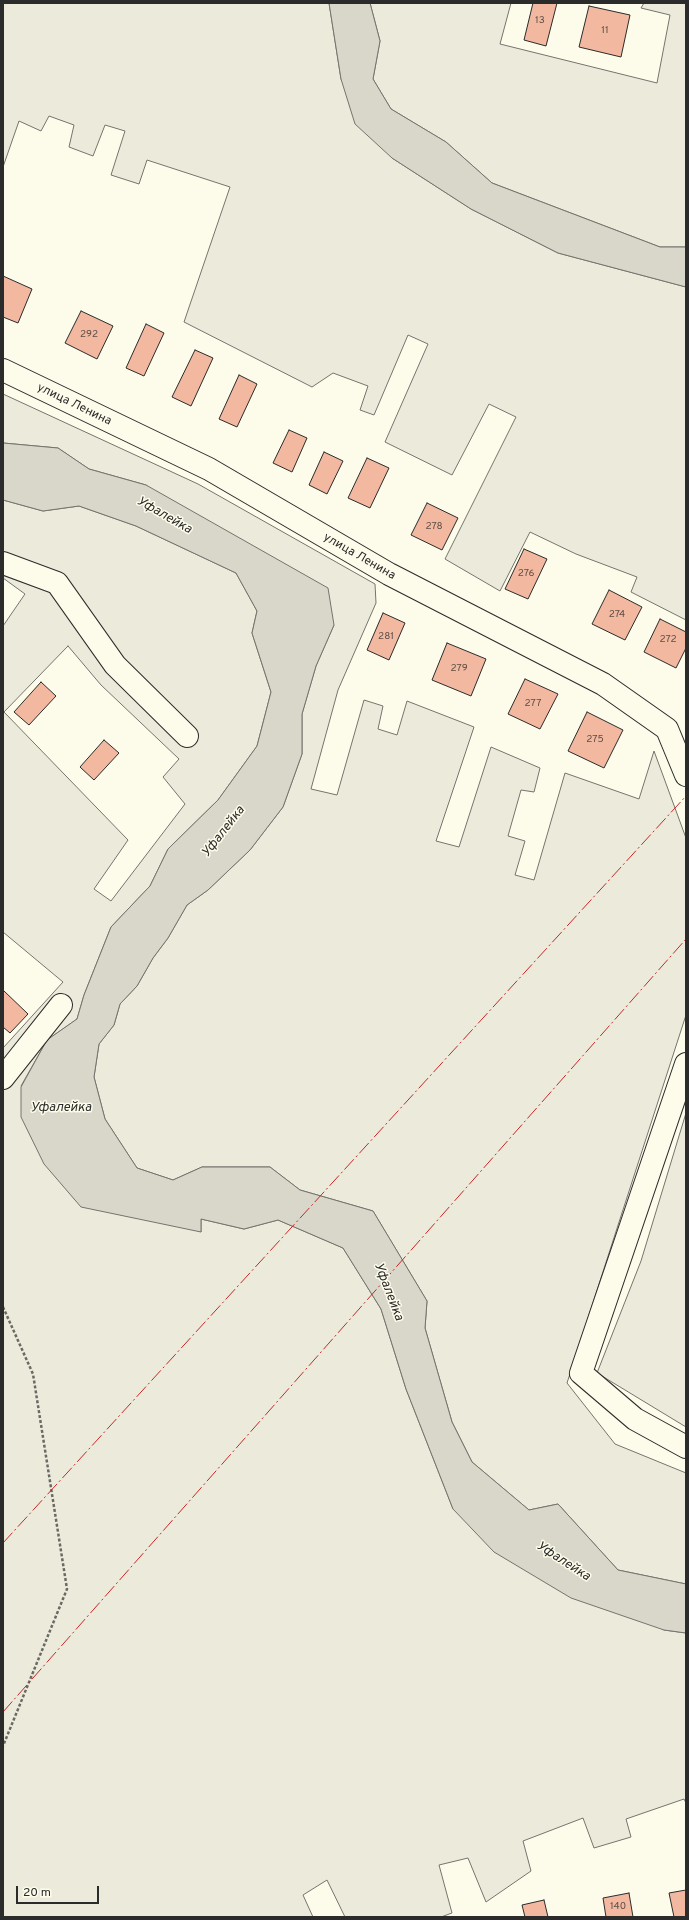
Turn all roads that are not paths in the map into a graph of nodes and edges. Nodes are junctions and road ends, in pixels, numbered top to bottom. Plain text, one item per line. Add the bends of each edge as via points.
1 (3, 370) edge
2 (3, 563) edge
3 (187, 736) dead end
4 (686, 775) edge
5 (61, 1005) dead end
6 (686, 1064) edge
7 (3, 1078) edge
8 (686, 1447) edge

1 - 4 street, улица Ленина via 209,469 389,574 603,684 667,729
2 - 3 street via 57,583 115,665
5 - 7 street
6 - 8 street via 582,1373 635,1419

